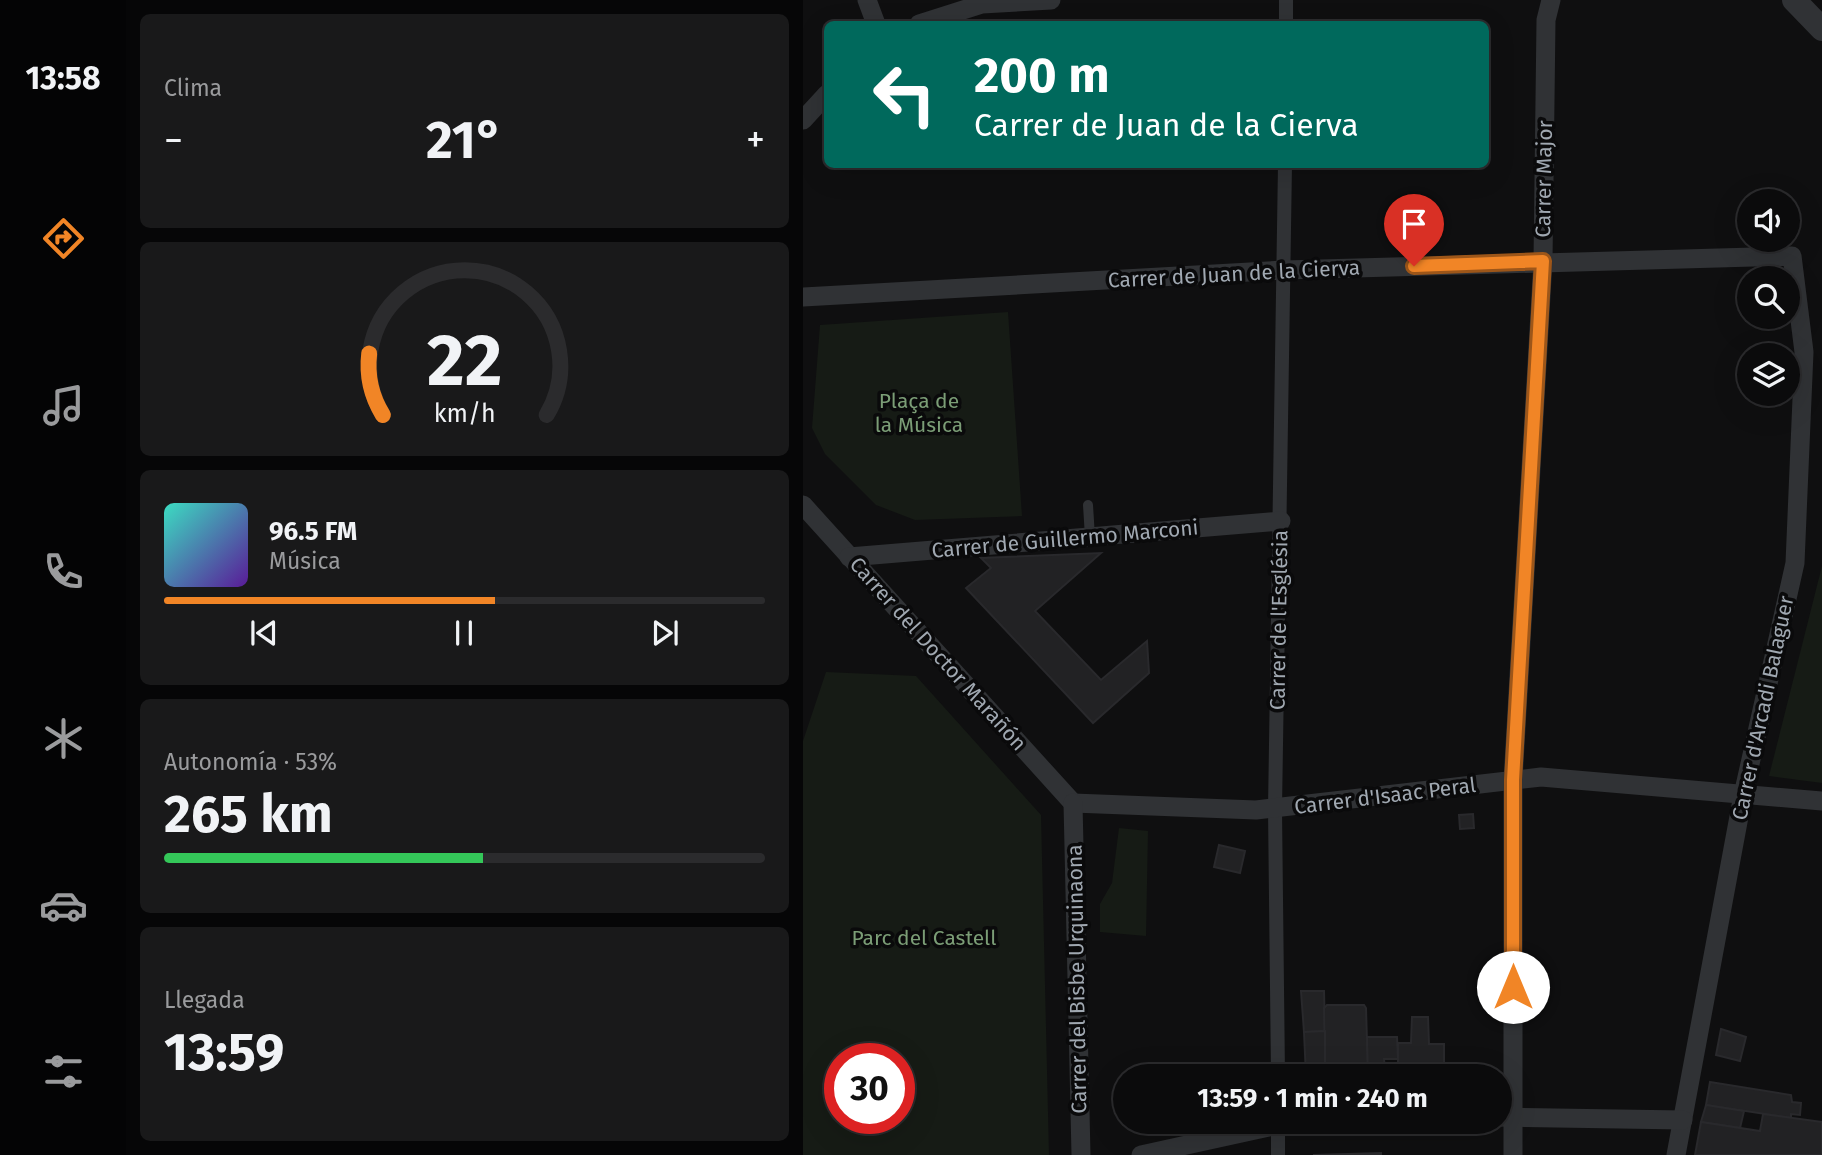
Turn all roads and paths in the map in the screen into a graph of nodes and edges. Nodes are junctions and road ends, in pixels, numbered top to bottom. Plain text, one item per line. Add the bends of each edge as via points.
1 (867, 0) edge
2 (1051, 0) edge
3 (1286, 0) edge
4 (1551, 0) edge
5 (1794, 0) edge
6 (876, 21) edge
7 (928, 21) edge
8 (1286, 21) edge
9 (1822, 29) edge
10 (824, 96) edge
11 (803, 120) edge
12 (1285, 168) edge
13 (1792, 256) joint
14 (1543, 261) junction
15 (1284, 270) junction
16 (803, 297) edge
17 (803, 505) edge
18 (1088, 505) dead end
19 (1281, 521) junction
20 (1096, 536) junction
21 (849, 557) junction
22 (1513, 780) junction
23 (1743, 795) junction
24 (1822, 802) edge
25 (1073, 803) junction
26 (1275, 809) junction
27 (1278, 1064) edge
28 (1507, 1064) edge
29 (1512, 1117) edge
30 (1683, 1120) junction
31 (1234, 1134) edge
32 (1281, 1134) edge
33 (1509, 1134) edge
34 (1081, 1155) edge
35 (1141, 1155) edge
36 (1278, 1155) edge
37 (1513, 1155) edge
38 (1676, 1155) edge

1 - 6 street
2 - 7 street via 982,4
3 - 8 street
4 - 14 street, Carrer Major via 1546,20
5 - 9 street
10 - 11 street
12 - 15 street, Carrer de l'Església
13 - 14 street, Carrer de Juan de la Cierva
13 - 23 street, Carrer d'Arcadi Balaguer via 1804,352 1795,563
14 - 15 street, Carrer de Juan de la Cierva
14 - 22 street, Carrer Major
15 - 16 street, Carrer de Juan de la Cierva
15 - 19 street, Carrer de l'Església
17 - 21 street, Carrer del Doctor Marañón
18 - 20 lane
19 - 20 street, Carrer de Guillermo Marconi
19 - 26 street, Carrer de l'Església
20 - 21 street, Carrer de Guillermo Marconi
21 - 25 street, Carrer del Doctor Marañón
22 - 23 street, Carrer d'Isaac Peral via 1541,777
22 - 26 street, Carrer d'Isaac Peral
22 - 28 street, Carrer Major
23 - 24 street, Carrer d'Isaac Peral
23 - 30 street, Carrer d'Arcadi Balaguer
25 - 26 street, Carrer d'Isaac Peral
25 - 34 street, Carrer del Bisbe Urquinaona
26 - 27 street, Carrer de l'Església
29 - 30 street
30 - 38 street, Carrer d'Arcadi Balaguer
31 - 35 street
32 - 36 street
33 - 37 street, Carrer Major

